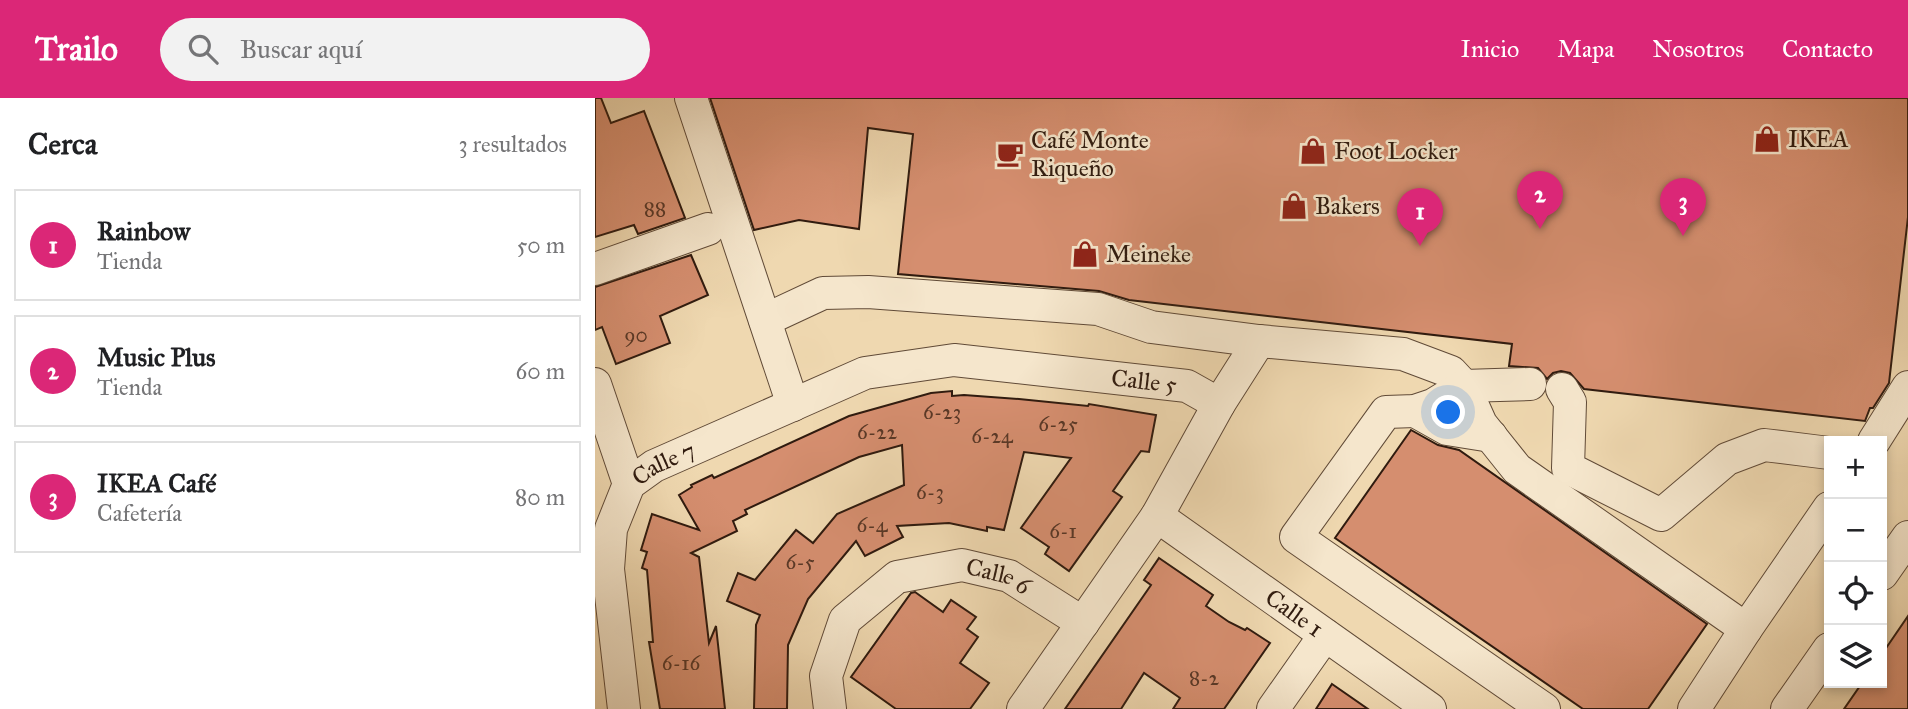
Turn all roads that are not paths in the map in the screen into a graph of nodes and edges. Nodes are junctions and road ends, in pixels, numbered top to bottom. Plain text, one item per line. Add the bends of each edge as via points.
1 (691, 98) edge
2 (708, 229) dead end
3 (595, 269) edge
4 (765, 320) junction
5 (1259, 341) junction
6 (595, 384) edge
7 (1530, 384) dead end
8 (1464, 386) junction
9 (1908, 387) edge
10 (1562, 389) dead end
11 (1219, 404) junction
12 (793, 405) junction
13 (1415, 411) junction
14 (1491, 436) junction
15 (1877, 436) edge
16 (1824, 452) edge
17 (1568, 468) junction
18 (629, 484) junction
19 (1557, 498) junction
20 (1824, 515) edge
21 (1157, 516) junction
22 (1908, 537) edge
23 (1887, 567) edge
24 (1083, 623) junction
25 (1746, 629) junction
26 (1325, 635) junction
27 (1824, 656) edge
28 (624, 709) edge
29 (830, 709) edge
30 (1023, 709) edge
31 (1273, 709) edge
32 (1430, 709) edge
33 (1544, 709) edge
34 (1694, 709) edge
35 (1787, 709) edge

1 - 4 street
2 - 3 street
4 - 5 street via 823,293 869,292 1098,309 1151,327
4 - 12 street
5 - 8 street via 1403,354 1451,372
5 - 11 street
6 - 18 street
7 - 8 street
8 - 13 street
8 - 14 street
9 - 15 street
10 - 17 street via 1570,402
11 - 12 street, Calle 5 via 1187,386 954,360 865,373
11 - 21 street
12 - 18 street, Calle 7 via 654,466
13 - 14 street via 1447,429
13 - 33 street via 1386,412 1296,537
14 - 19 street via 1517,469
16 - 17 street via 1764,445 1727,459 1661,515
17 - 19 street
18 - 28 street, Calle 7 via 611,529 608,569
19 - 25 street
20 - 25 street
21 - 24 street
21 - 26 street, Calle 1
22 - 23 street
24 - 29 street, Calle 6 via 1009,576 962,565 897,577 845,620 826,676
24 - 30 street
25 - 34 street
26 - 31 street
26 - 32 street, Calle 1
27 - 35 street

